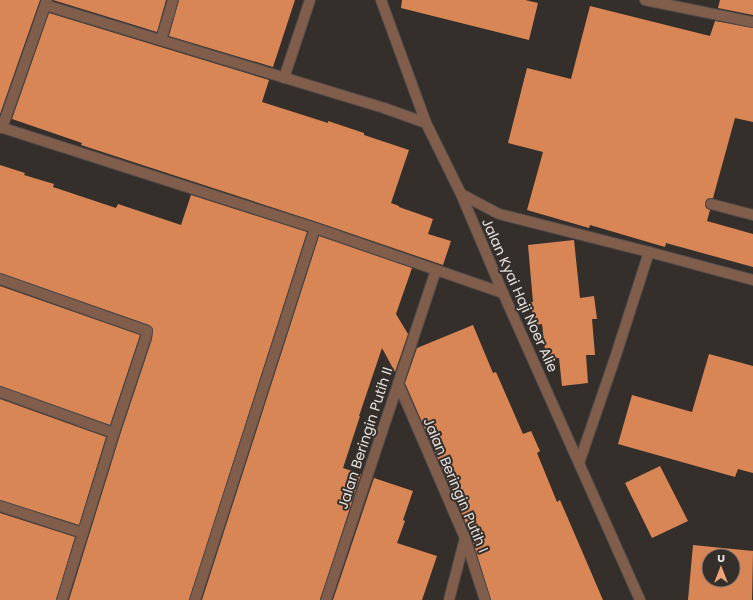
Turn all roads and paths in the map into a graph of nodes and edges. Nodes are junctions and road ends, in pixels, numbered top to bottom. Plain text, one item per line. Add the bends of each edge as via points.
1 (173, 0) edge
2 (310, 0) edge
3 (381, 0) edge
4 (645, 0) edge
5 (46, 3) edge
6 (753, 22) edge
7 (161, 40) junction
8 (284, 78) junction
9 (426, 123) junction
10 (1, 128) edge
11 (461, 194) junction
12 (711, 204) dead end
13 (753, 215) edge
14 (315, 228) junction
15 (649, 252) junction
16 (436, 270) junction
17 (0, 279) edge
18 (753, 280) edge
19 (503, 293) junction
20 (398, 383) junction
21 (0, 392) edge
22 (114, 433) junction
23 (579, 463) junction
24 (0, 506) edge
25 (83, 533) junction
26 (465, 538) junction
27 (62, 600) edge
28 (195, 600) edge
29 (326, 600) edge
30 (449, 600) edge
31 (485, 600) edge
32 (640, 600) edge

1 - 7 street
2 - 8 street
3 - 9 street, Jalan Kyai Haji Noer Alie
4 - 6 street
5 - 7 street
5 - 10 street
7 - 8 street
8 - 9 street
9 - 11 street, Jalan Kyai Haji Noer Alie
10 - 14 street
11 - 15 street via 499,214
11 - 19 street, Jalan Kyai Haji Noer Alie
12 - 13 street
14 - 16 street
14 - 28 street
15 - 18 street
15 - 23 street
16 - 19 street
16 - 20 street, Jalan Beringin Putih II
17 - 22 street via 147,331
19 - 23 street, Jalan Kyai Haji Noer Alie
20 - 26 street, Jalan Beringin Putih I
20 - 29 street, Jalan Beringin Putih II
21 - 22 street
22 - 25 street
23 - 32 street, Jalan Kyai Haji Noer Alie
24 - 25 street
25 - 27 street
26 - 30 street
26 - 31 street, Jalan Beringin Putih I

